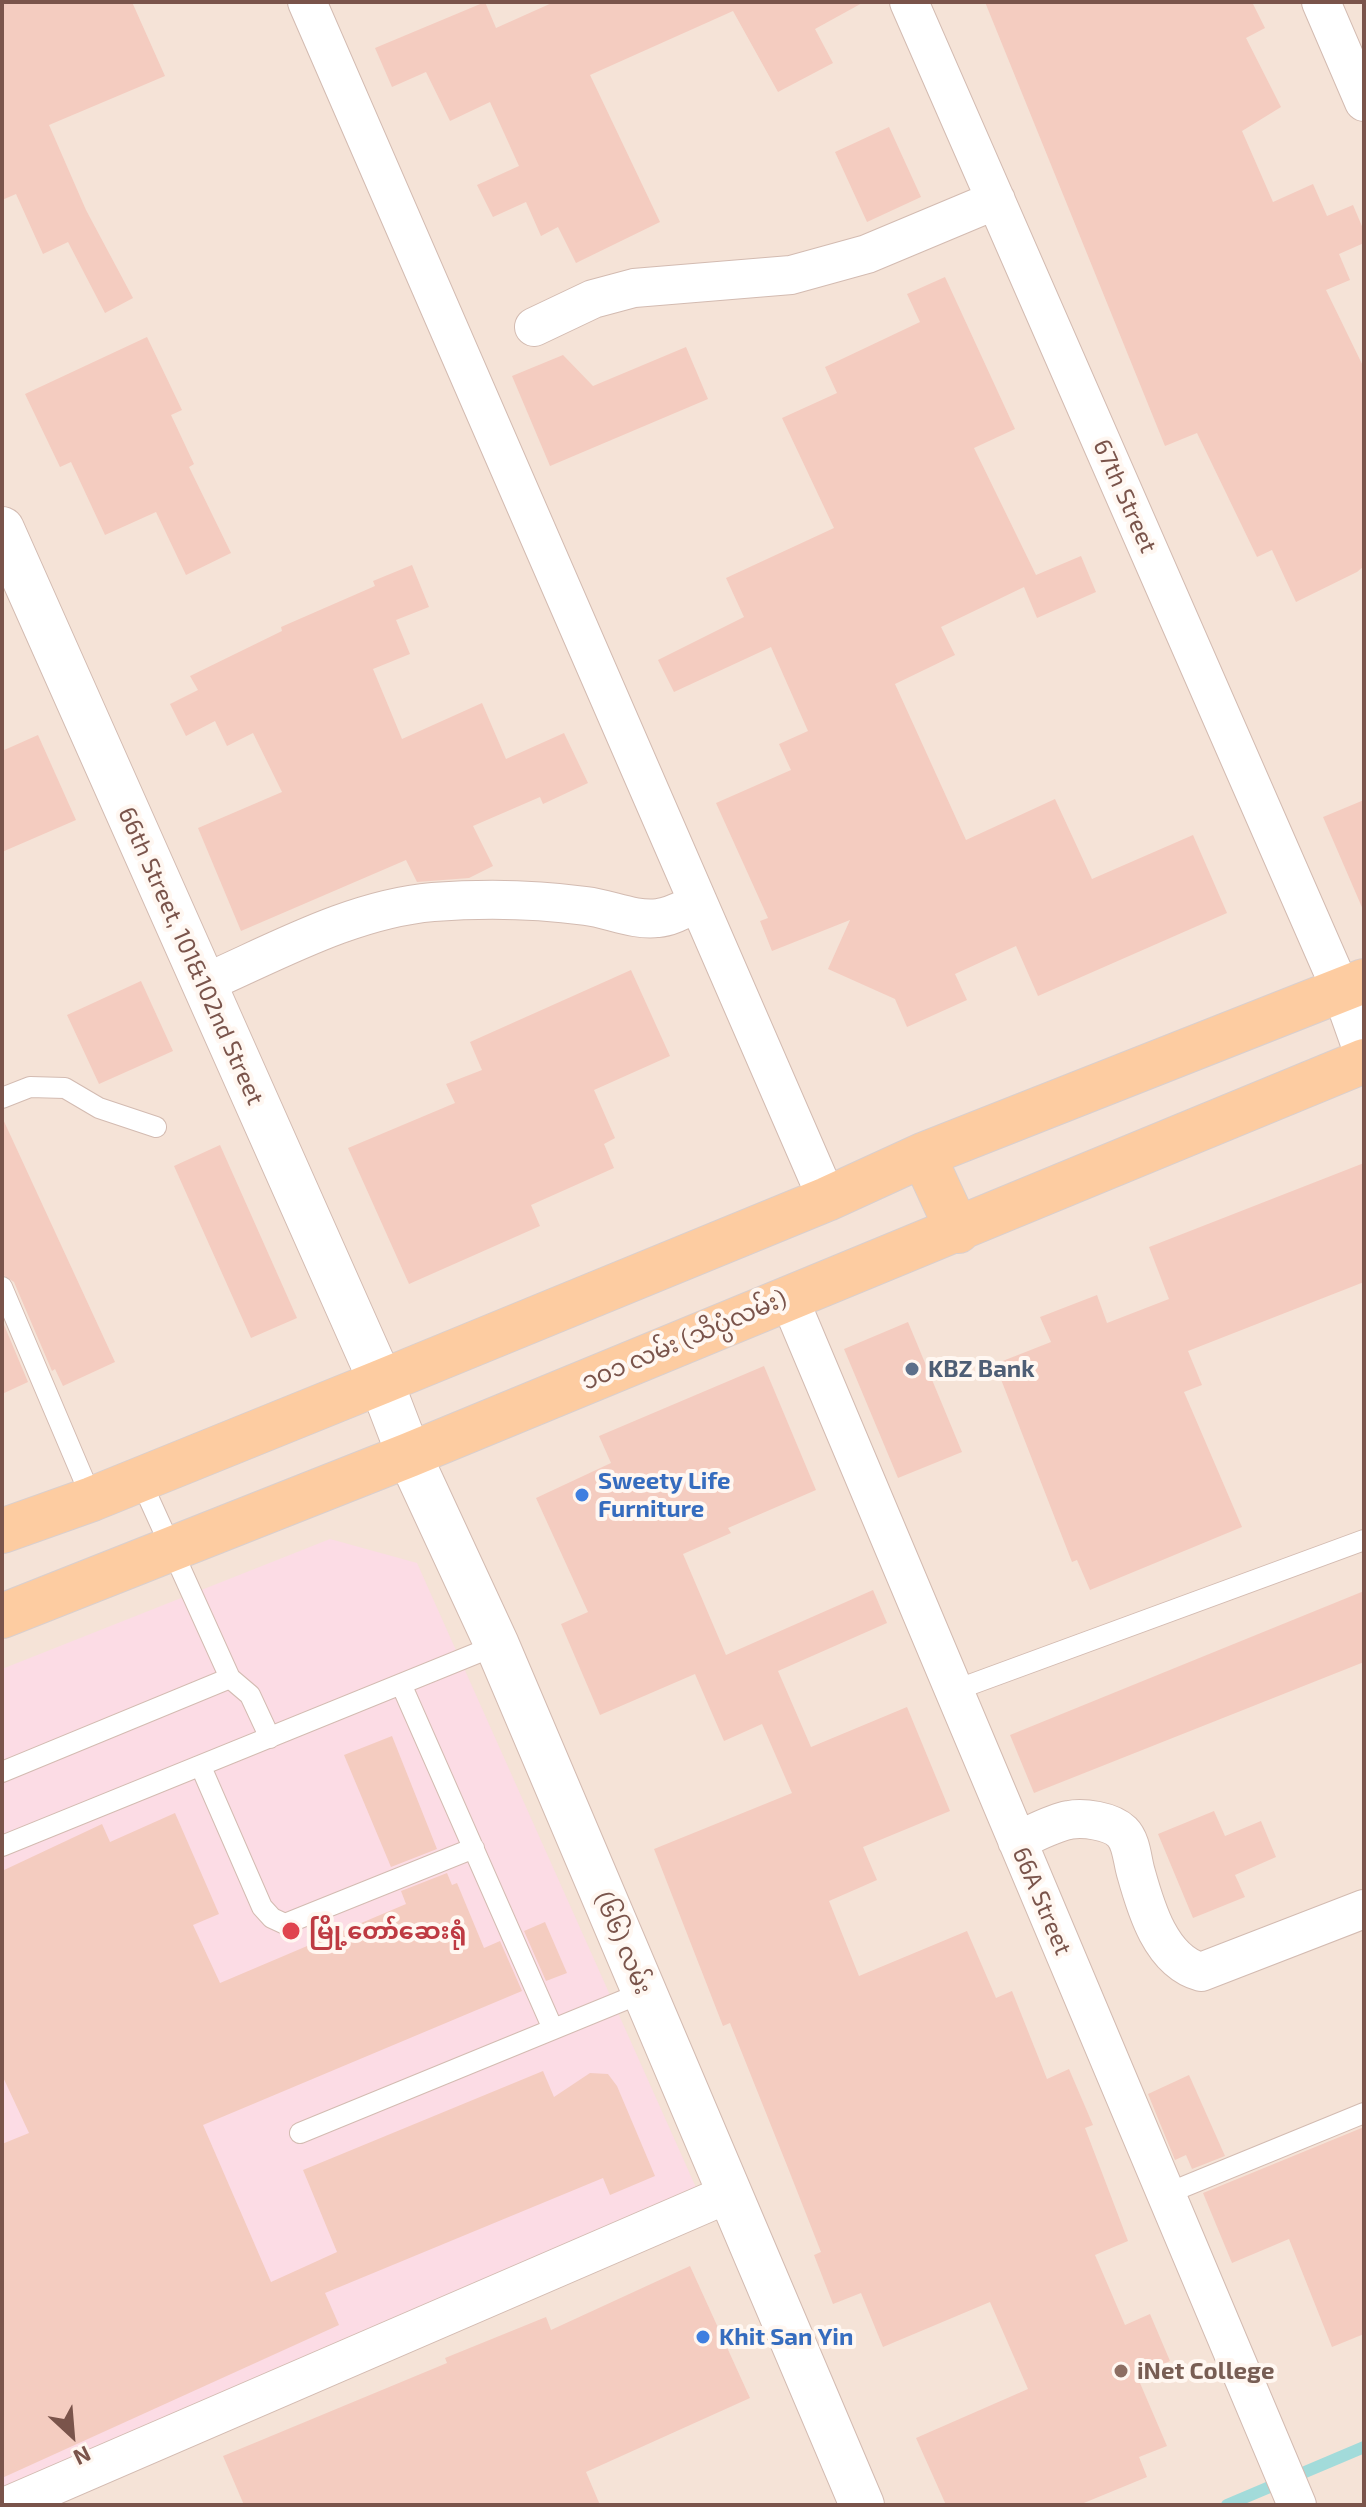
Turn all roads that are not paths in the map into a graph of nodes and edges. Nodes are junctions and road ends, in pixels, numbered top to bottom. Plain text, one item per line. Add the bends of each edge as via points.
1 (307, 2) edge
2 (909, 2) edge
3 (1321, 2) edge
4 (1364, 102) edge
5 (996, 200) junction
6 (534, 327) dead end
7 (2, 529) edge
8 (698, 903) junction
9 (203, 984) junction
10 (1352, 986) edge
11 (1364, 1055) edge
12 (1364, 1061) edge
13 (2, 1098) edge
14 (156, 1127) dead end
15 (923, 1155) junction
16 (827, 1199) junction
17 (958, 1231) junction
18 (2, 1287) edge
19 (788, 1296) junction
20 (381, 1382) junction
21 (409, 1455) junction
22 (140, 1479) junction
23 (92, 1499) junction
24 (2, 1531) edge
25 (1364, 1540) edge
26 (172, 1546) junction
27 (2, 1616) edge
28 (497, 1645) junction
29 (230, 1678) junction
30 (401, 1684) junction
31 (953, 1691) junction
32 (270, 1738) junction
33 (201, 1767) junction
34 (2, 1772) edge
35 (1017, 1841) junction
36 (2, 1846) edge
37 (474, 1848) junction
38 (1364, 1909) edge
39 (644, 1992) junction
40 (553, 2029) junction
41 (1364, 2113) edge
42 (300, 2133) dead end
43 (728, 2194) junction
44 (1166, 2194) junction
45 (1289, 2485) edge
46 (9, 2505) edge
47 (862, 2505) edge

1 - 8 street
2 - 5 street, 67th Street
3 - 4 street
5 - 6 street via 867,254 806,271 634,288 593,299
5 - 10 street, 67th Street
7 - 9 street, 66th Street, 101&102nd Street
8 - 9 street via 661,918 638,919 608,908 556,902 430,902 318,933
8 - 16 street
9 - 20 street, 66th Street, 101&102nd Street
10 - 11 street, 67th Street
10 - 15 main road
12 - 17 main road, ၁၀၁ လမ်း (သိပ္ပံလမ်း)
13 - 14 lane via 30,1087 65,1088 99,1108
15 - 16 main road
15 - 17 main road
16 - 20 main road
17 - 19 main road, ၁၀၁ လမ်း (သိပ္ပံလမ်း)
18 - 23 lane
19 - 21 main road, ၁၀၁ လမ်း (သိပ္ပံလမ်း)
19 - 31 street, 66A Street
20 - 21 street, (၆၆) လမ်း
20 - 22 main road
21 - 26 main road, ၁၀၁ လမ်း (သိပ္ပံလမ်း)
21 - 28 street, (၆၆) လမ်း
22 - 23 main road
22 - 26 lane
23 - 24 main road
25 - 31 lane
26 - 27 main road, ၁၀၁ လမ်း (သိပ္ပံလမ်း)
26 - 29 lane
28 - 30 lane
28 - 39 street, (၆၆) လမ်း
29 - 32 lane via 250,1695
29 - 34 lane
30 - 32 lane
30 - 37 lane
31 - 35 street, 66A Street
32 - 33 lane
33 - 36 lane
33 - 37 lane via 262,1907 285,1924
35 - 38 street via 1068,1820 1087,1819 1116,1828 1128,1841 1168,1952 1201,1972
35 - 44 street, 66A Street
37 - 40 lane
39 - 40 lane
39 - 43 street, (၆၆) လမ်း
40 - 42 lane
41 - 44 lane
43 - 46 street
43 - 47 street, (၆၆) လမ်း
44 - 45 street, 66A Street

